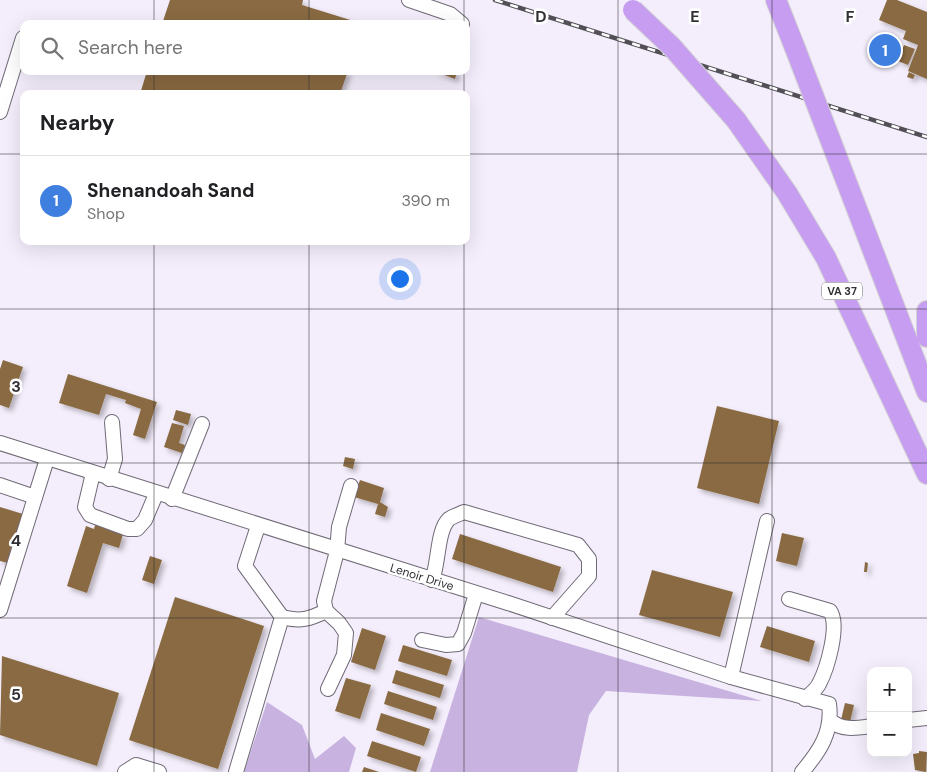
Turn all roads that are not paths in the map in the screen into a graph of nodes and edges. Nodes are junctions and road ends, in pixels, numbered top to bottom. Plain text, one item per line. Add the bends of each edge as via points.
1 (409, 0) edge
2 (776, 0) edge
3 (627, 5) edge
4 (456, 20) edge
5 (20, 48) edge
6 (0, 112) edge
7 (927, 311) edge
8 (927, 337) edge
9 (927, 392) edge
10 (112, 422) dead end
11 (202, 424) dead end
12 (0, 443) edge
13 (47, 459) junction
14 (93, 473) junction
15 (927, 474) edge
16 (109, 479) junction
17 (0, 485) edge
18 (351, 486) dead end
19 (156, 494) junction
20 (35, 497) junction
21 (172, 499) junction
22 (767, 521) dead end
23 (258, 526) junction
24 (337, 551) junction
25 (6, 573) edge
26 (432, 580) junction
27 (476, 594) junction
28 (789, 599) dead end
29 (0, 610) edge
30 (326, 611) junction
31 (282, 618) junction
32 (552, 618) junction
33 (422, 640) dead end
34 (732, 677) junction
35 (328, 689) dead end
36 (805, 699) junction
37 (927, 718) edge
38 (830, 720) junction
39 (912, 720) edge
40 (867, 726) edge
41 (124, 772) edge
42 (159, 772) edge
43 (236, 772) edge
44 (802, 772) edge

1 - 4 street via 450,14
2 - 9 highway, bridge
3 - 15 highway, VA 37, bridge via 683,59 736,120 787,193 826,258
5 - 6 street
7 - 8 highway
10 - 16 street via 115,460
11 - 21 street
12 - 13 street, Lenoir Drive
13 - 14 street, Lenoir Drive
13 - 20 street
14 - 16 street, Lenoir Drive
14 - 19 street via 85,506 90,515 128,529 137,529 145,520
16 - 19 street, Lenoir Drive
17 - 20 street
18 - 24 street via 339,527
19 - 21 street, Lenoir Drive
20 - 25 street
21 - 23 street, Lenoir Drive
22 - 34 street
23 - 24 street, Lenoir Drive
23 - 31 street via 245,566
24 - 26 street, Lenoir Drive
24 - 30 street via 324,601
25 - 29 street
26 - 27 street, Lenoir Drive
26 - 32 street via 440,538 449,519 464,512 578,545 589,559 589,576
27 - 32 street, Lenoir Drive
27 - 33 street via 458,644
28 - 36 street via 830,611 833,616 833,639 818,685
30 - 31 street via 308,620
30 - 35 street via 346,633 344,655
31 - 43 street
32 - 34 street, Lenoir Drive
34 - 36 street, Lenoir Drive
36 - 38 street, Lenoir Drive via 829,704
37 - 39 street
38 - 40 street via 847,728
38 - 44 street via 825,738
41 - 42 street via 136,765

